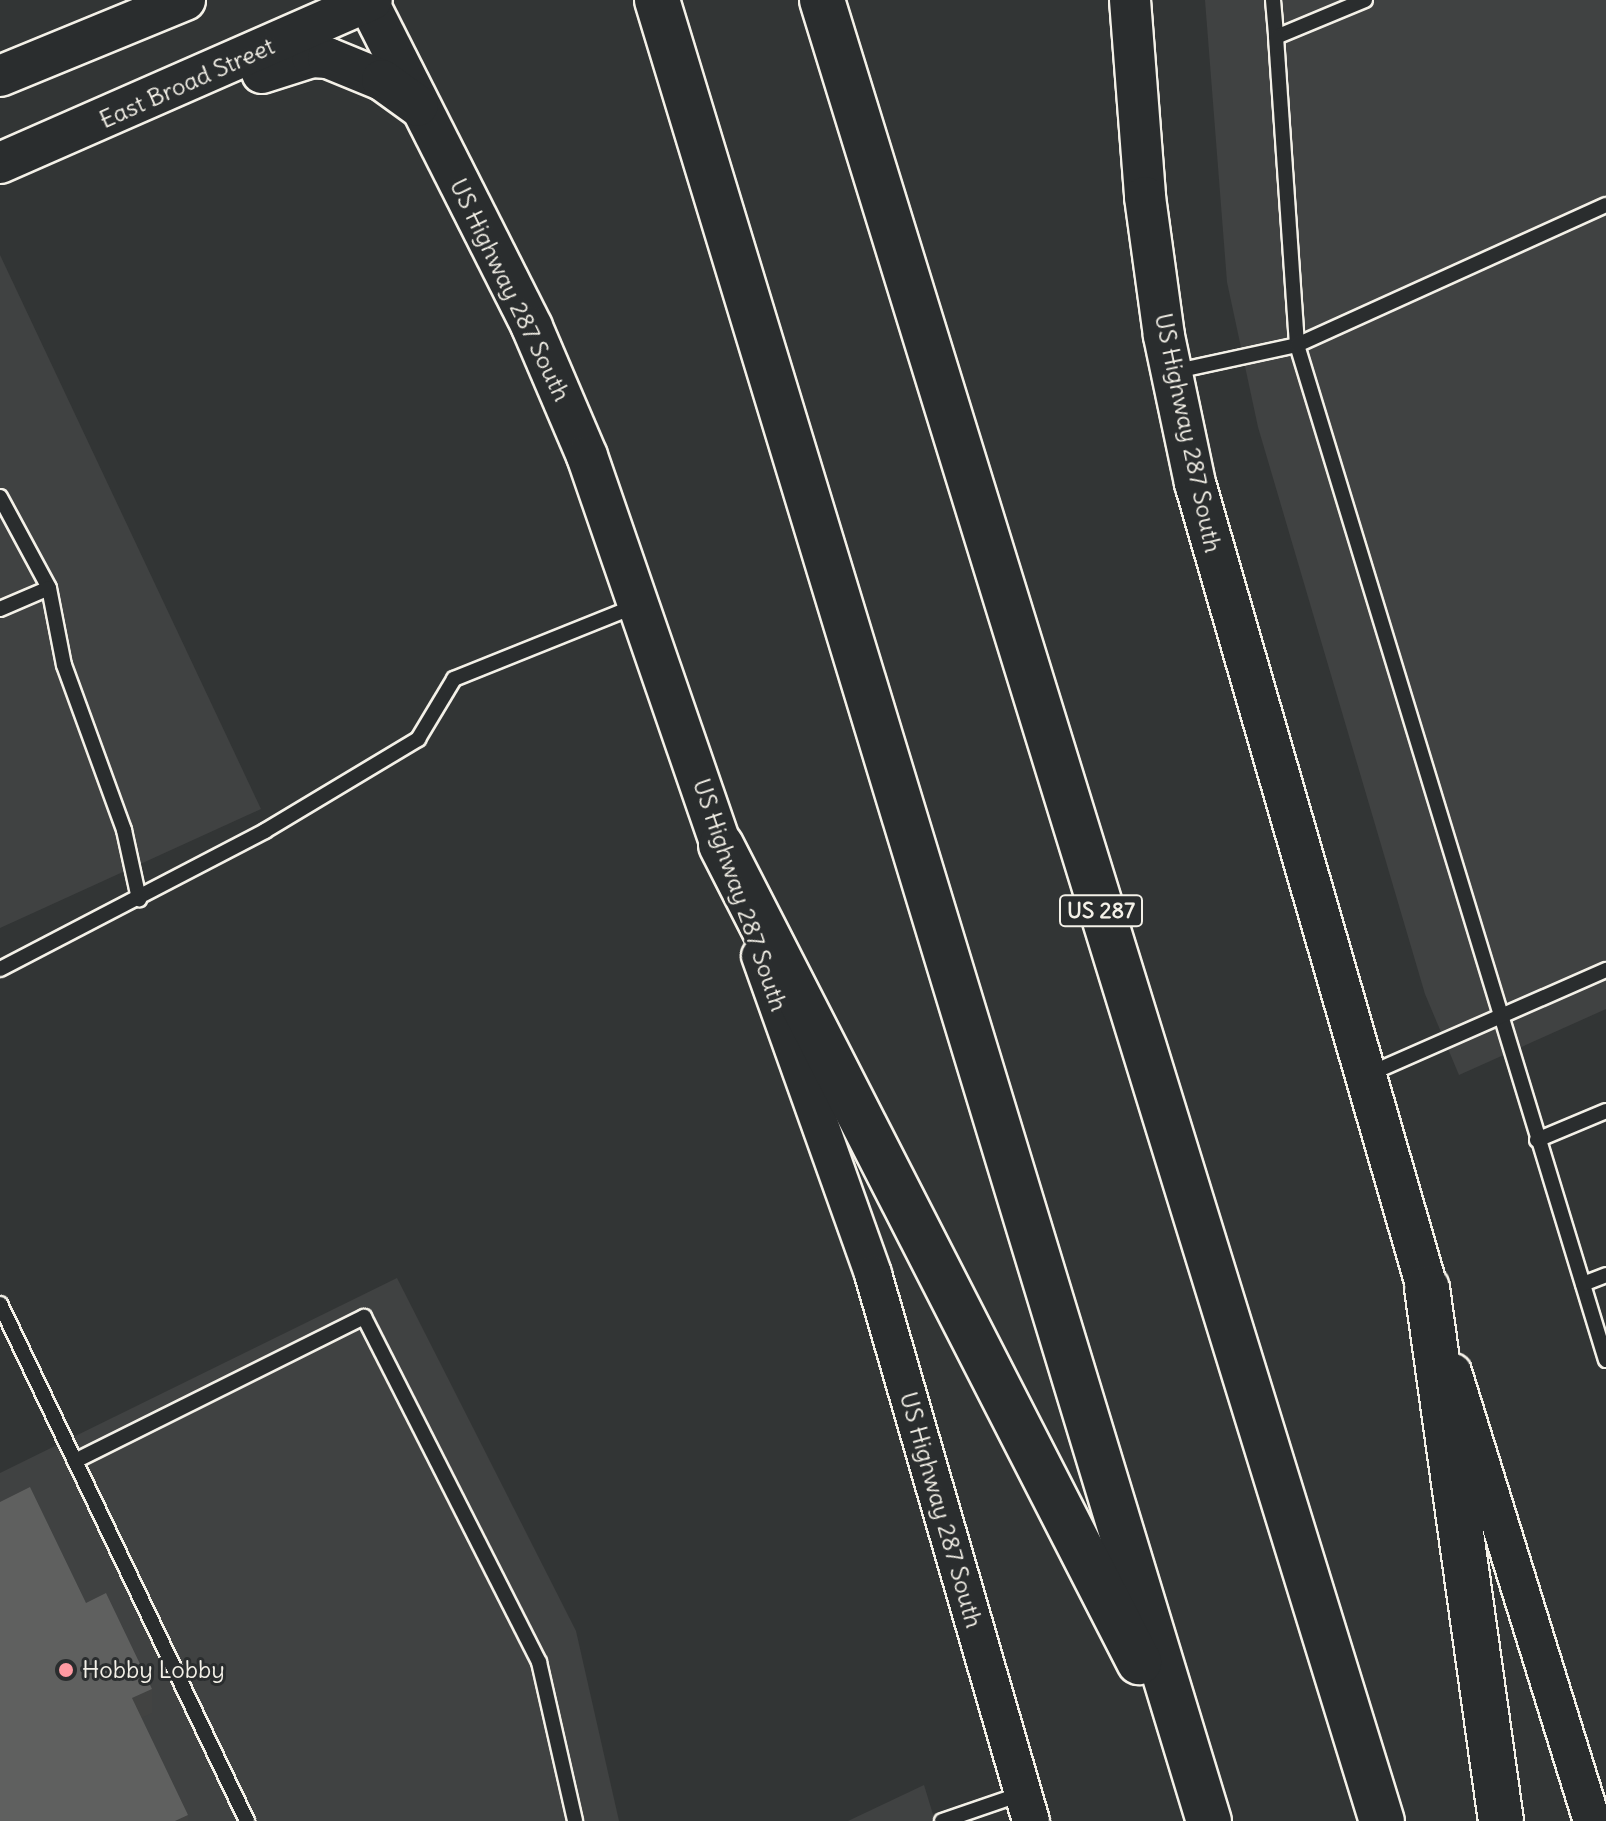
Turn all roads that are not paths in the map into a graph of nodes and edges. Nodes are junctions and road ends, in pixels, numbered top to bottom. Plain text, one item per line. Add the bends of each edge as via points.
1 (185, 0) edge
2 (657, 0) edge
3 (822, 0) edge
4 (1130, 0) edge
5 (1273, 0) edge
6 (1365, 0) edge
7 (369, 1) edge
8 (1276, 37) junction
9 (0, 76) edge
10 (194, 81) junction
11 (422, 109) junction
12 (0, 163) edge
13 (1606, 205) edge
14 (1297, 345) junction
15 (1172, 372) junction
16 (0, 497) edge
17 (49, 588) junction
18 (640, 604) junction
19 (0, 609) edge
20 (721, 845) junction
21 (139, 899) junction
22 (0, 969) edge
23 (1606, 970) edge
24 (1501, 1018) junction
25 (1365, 1076) junction
26 (1606, 1111) edge
27 (1537, 1140) junction
28 (1606, 1275) edge
29 (1583, 1284) junction
30 (1427, 1288) junction
31 (0, 1304) edge
32 (1606, 1360) edge
33 (75, 1461) junction
34 (1191, 1763) junction
35 (1027, 1807) edge
36 (247, 1821) edge
37 (575, 1821) edge
38 (942, 1821) edge
39 (1209, 1821) edge
40 (1382, 1821) edge
41 (1501, 1821) edge
42 (1592, 1821) edge

1 - 9 main road via 124,18
2 - 34 highway
3 - 40 highway, US 287
4 - 15 main road, US Highway 287 South via 1145,197
5 - 8 lane
6 - 8 lane
7 - 10 main road, East Broad Street
7 - 11 main road, US Highway 287 South
8 - 14 lane
10 - 11 main road via 257,75 312,57 328,58 382,80
10 - 12 main road, East Broad Street
11 - 18 main road, US Highway 287 South via 532,327 587,456
13 - 14 lane
14 - 15 lane
14 - 24 lane
15 - 25 main road, US Highway 287 South via 1195,483
16 - 17 lane
17 - 19 lane
17 - 21 lane via 64,665 124,830
18 - 20 main road, US Highway 287 South
18 - 21 lane via 454,679 418,739
20 - 34 highway
20 - 35 street, US Highway 287 South via 873,1274
21 - 22 lane
23 - 24 lane
24 - 25 lane
24 - 27 lane
25 - 30 main road, US Highway 287 South
26 - 27 lane
27 - 29 lane
28 - 29 lane
29 - 32 lane
30 - 41 highway
30 - 42 street, US Highway 287 South
31 - 33 lane
33 - 36 lane
33 - 37 lane via 364,1317 539,1662
34 - 39 highway
35 - 38 lane

